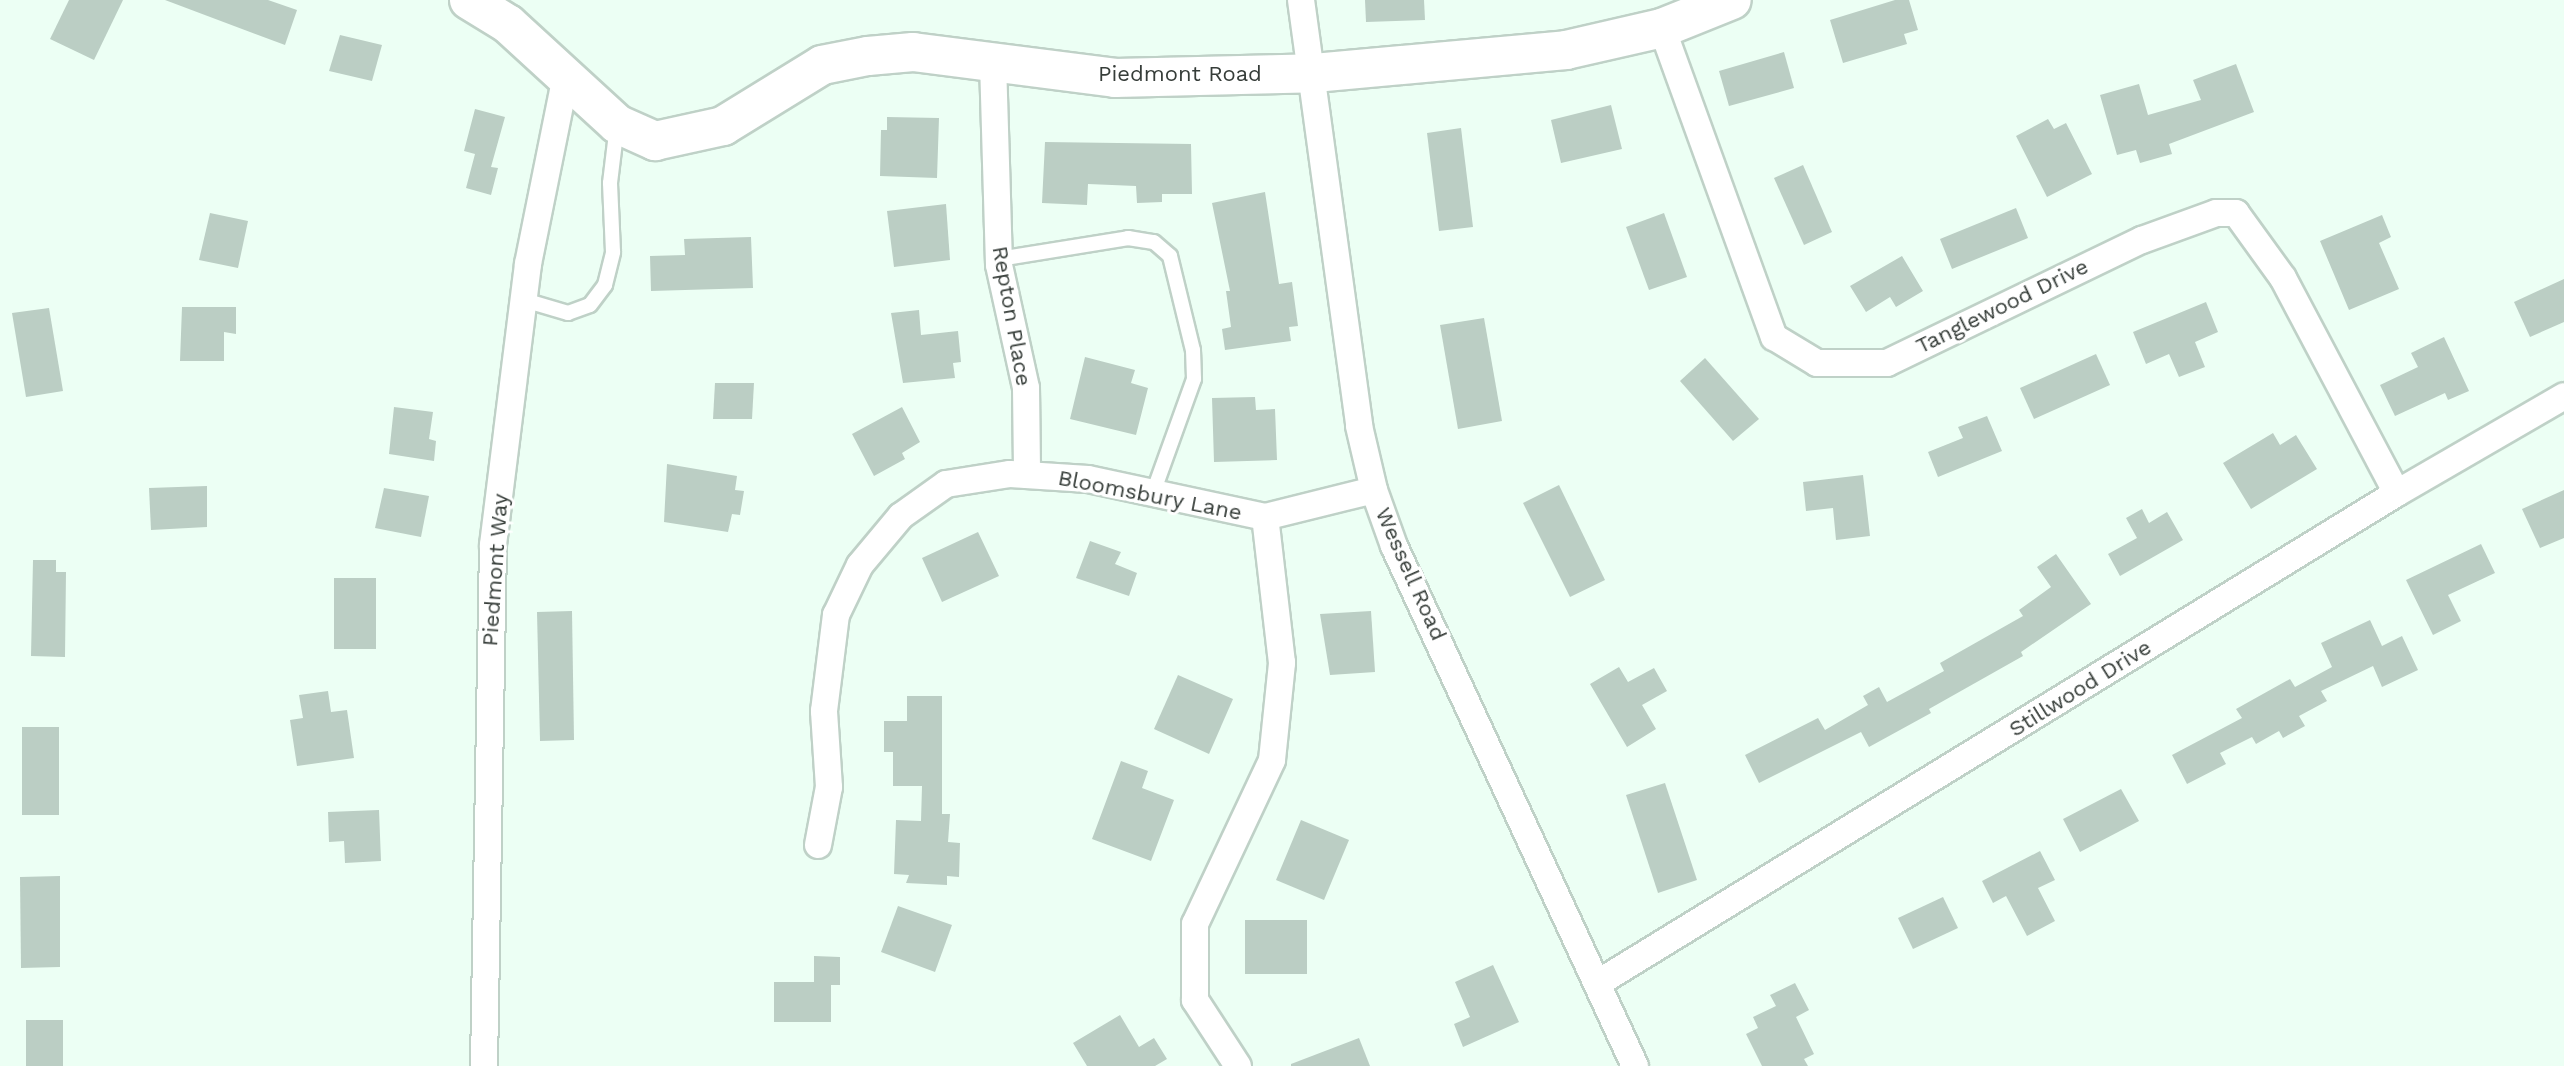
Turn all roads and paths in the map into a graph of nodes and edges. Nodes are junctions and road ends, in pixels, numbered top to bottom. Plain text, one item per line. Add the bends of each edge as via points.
1 (469, 0) edge
2 (1301, 0) edge
3 (1732, 0) edge
4 (1662, 28) junction
5 (993, 62) junction
6 (1314, 73) junction
7 (565, 80) junction
8 (617, 124) junction
9 (999, 259) junction
10 (524, 300) junction
11 (2564, 396) edge
12 (1027, 475) junction
13 (1374, 490) junction
14 (1153, 493) junction
15 (2397, 493) junction
16 (1265, 517) junction
17 (818, 845) dead end
18 (1598, 983) junction
19 (484, 1066) edge
20 (1238, 1066) edge
21 (1635, 1066) edge

1 - 7 street, Piedmont Road via 508,24
2 - 6 street, Wessell Road
3 - 4 street, Piedmont Road
4 - 6 street, Piedmont Road via 1566,50
4 - 15 street, Tanglewood Drive via 1774,337 1817,363 1887,363 2142,240 2216,213 2236,213 2283,278
5 - 6 street, Piedmont Road via 1115,78
5 - 8 street, Piedmont Road via 913,52 868,56 822,65 723,126 655,141
5 - 9 street, Repton Place
6 - 13 street, Wessell Road via 1359,426
7 - 8 street, Piedmont Road
7 - 10 street, Piedmont Way
8 - 10 lane via 610,183 613,252 605,285 590,305 568,313
9 - 12 street, Repton Place via 1026,388
9 - 14 lane via 1128,238 1154,242 1170,256 1193,350 1194,379
10 - 19 street, Piedmont Way via 490,591
11 - 15 street, Stillwood Drive
12 - 14 street, Bloomsbury Lane via 1088,479
12 - 17 street, Bloomsbury Lane via 946,484 901,516 860,565 836,615 824,711 829,787
13 - 16 street, Bloomsbury Lane
13 - 18 street, Wessell Road via 1394,546
14 - 16 street, Bloomsbury Lane
15 - 18 street, Stillwood Drive
16 - 20 street via 1282,663 1272,760 1195,924 1195,1000
18 - 21 street, Wessell Road

